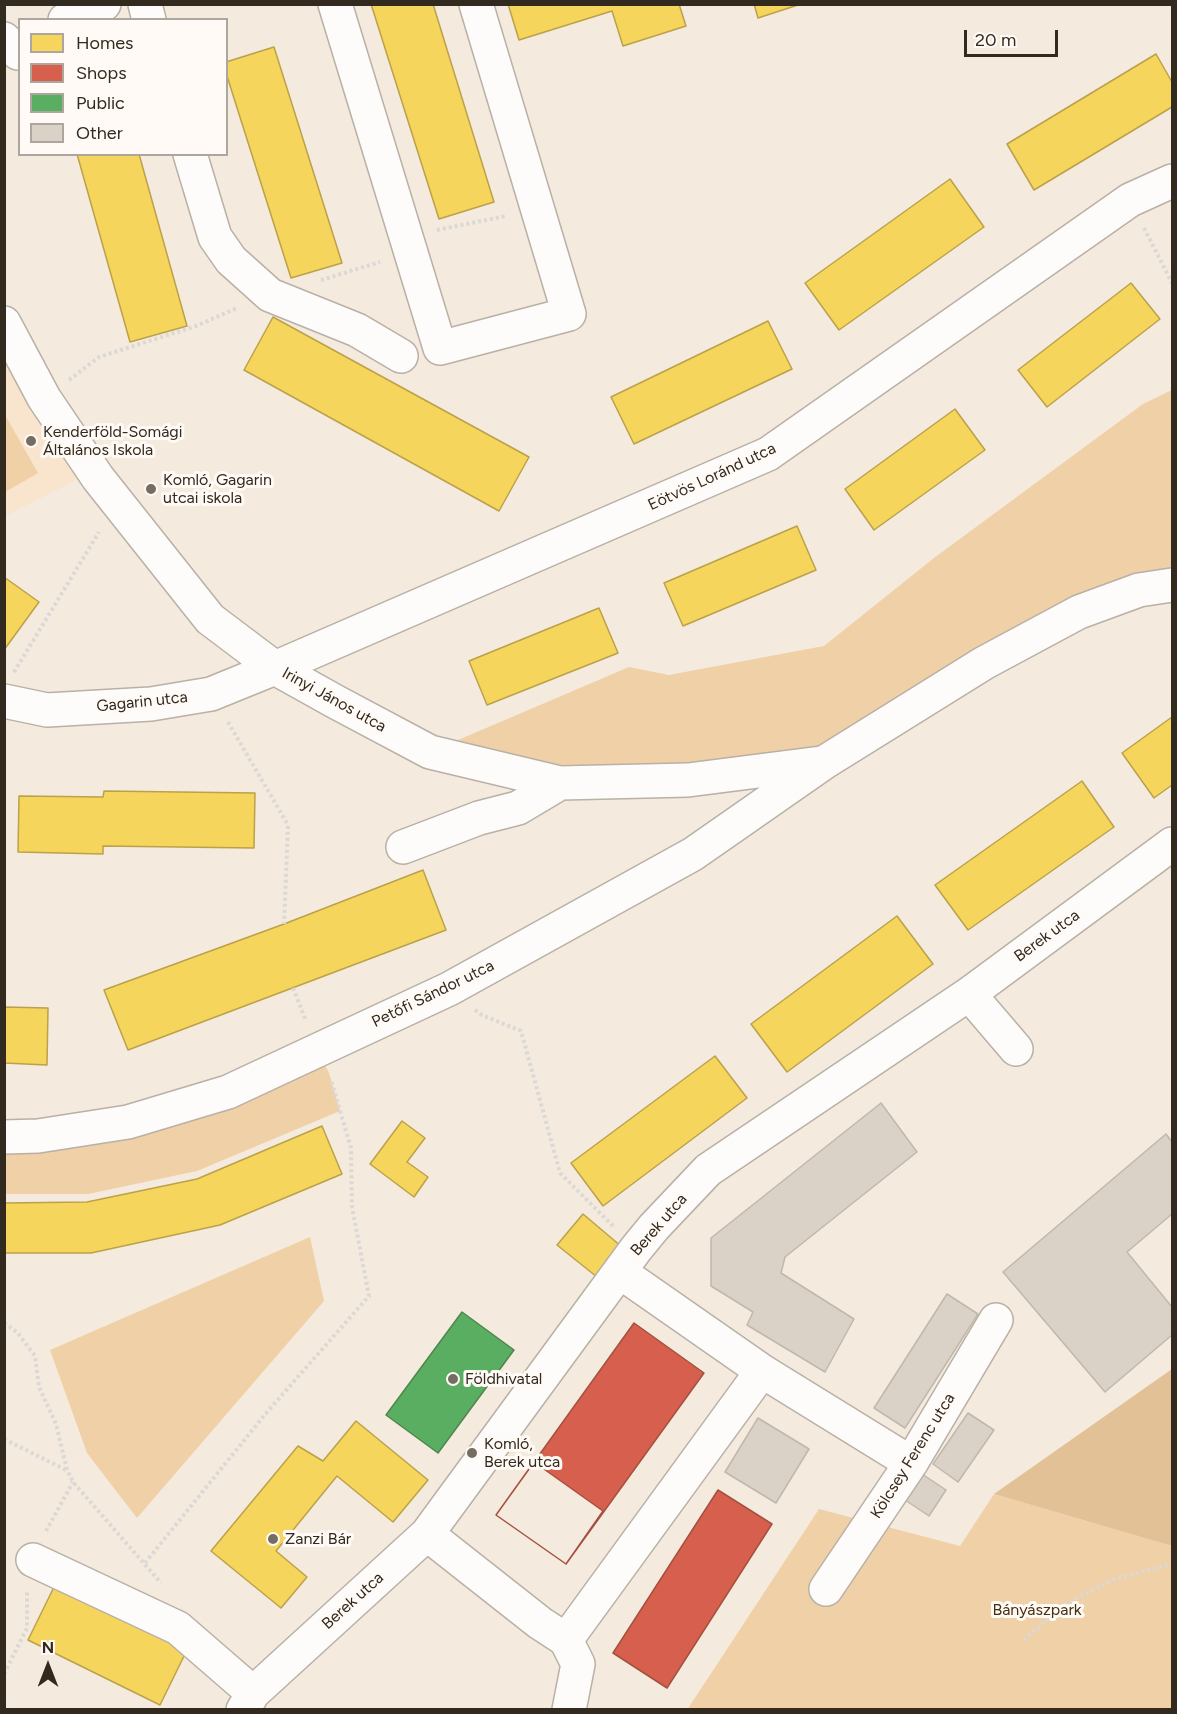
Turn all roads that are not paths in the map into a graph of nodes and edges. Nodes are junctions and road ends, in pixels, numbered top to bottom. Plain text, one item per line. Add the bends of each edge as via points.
1 (104, 4) edge
2 (335, 4) edge
3 (476, 4) edge
4 (70, 18) edge
5 (191, 156) edge
6 (1173, 181) edge
7 (4, 323) edge
8 (401, 356) dead end
9 (1173, 585) edge
10 (275, 668) junction
11 (7, 690) edge
12 (825, 762) junction
13 (560, 783) junction
14 (1173, 844) edge
15 (403, 847) dead end
16 (969, 994) junction
17 (1016, 1049) dead end
18 (4, 1137) edge
19 (628, 1261) junction
20 (996, 1320) dead end
21 (762, 1371) junction
22 (911, 1463) junction
23 (427, 1534) junction
24 (33, 1560) dead end
25 (826, 1589) dead end
26 (566, 1640) junction
27 (248, 1701) edge
28 (569, 1710) edge

1 - 4 street
2 - 3 street via 440,348 569,314
5 - 8 street via 215,237 231,260 270,295 357,330
6 - 10 street, Eötvös Loránd utca via 1130,200 768,454
7 - 10 street, Irinyi János utca via 44,399 98,478 210,619
9 - 12 street via 1139,590 1079,612 984,663
10 - 11 street, Gagarin utca via 211,694 152,704 47,710
10 - 13 street, Irinyi János utca via 430,752
12 - 13 street, Irinyi János utca via 688,780
12 - 18 street, Petőfi Sándor utca via 693,854 449,989 228,1092 128,1122 38,1136
13 - 15 street via 518,808 479,818
14 - 16 street, Berek utca
16 - 17 street
16 - 19 street, Berek utca via 708,1170
19 - 21 street
19 - 23 street, Berek utca
20 - 22 street, Kölcsey Ferenc utca
21 - 22 street
21 - 26 street
22 - 25 street, Kölcsey Ferenc utca
23 - 26 street
23 - 27 street, Berek utca
24 - 27 street via 178,1628
26 - 28 street via 578,1664

